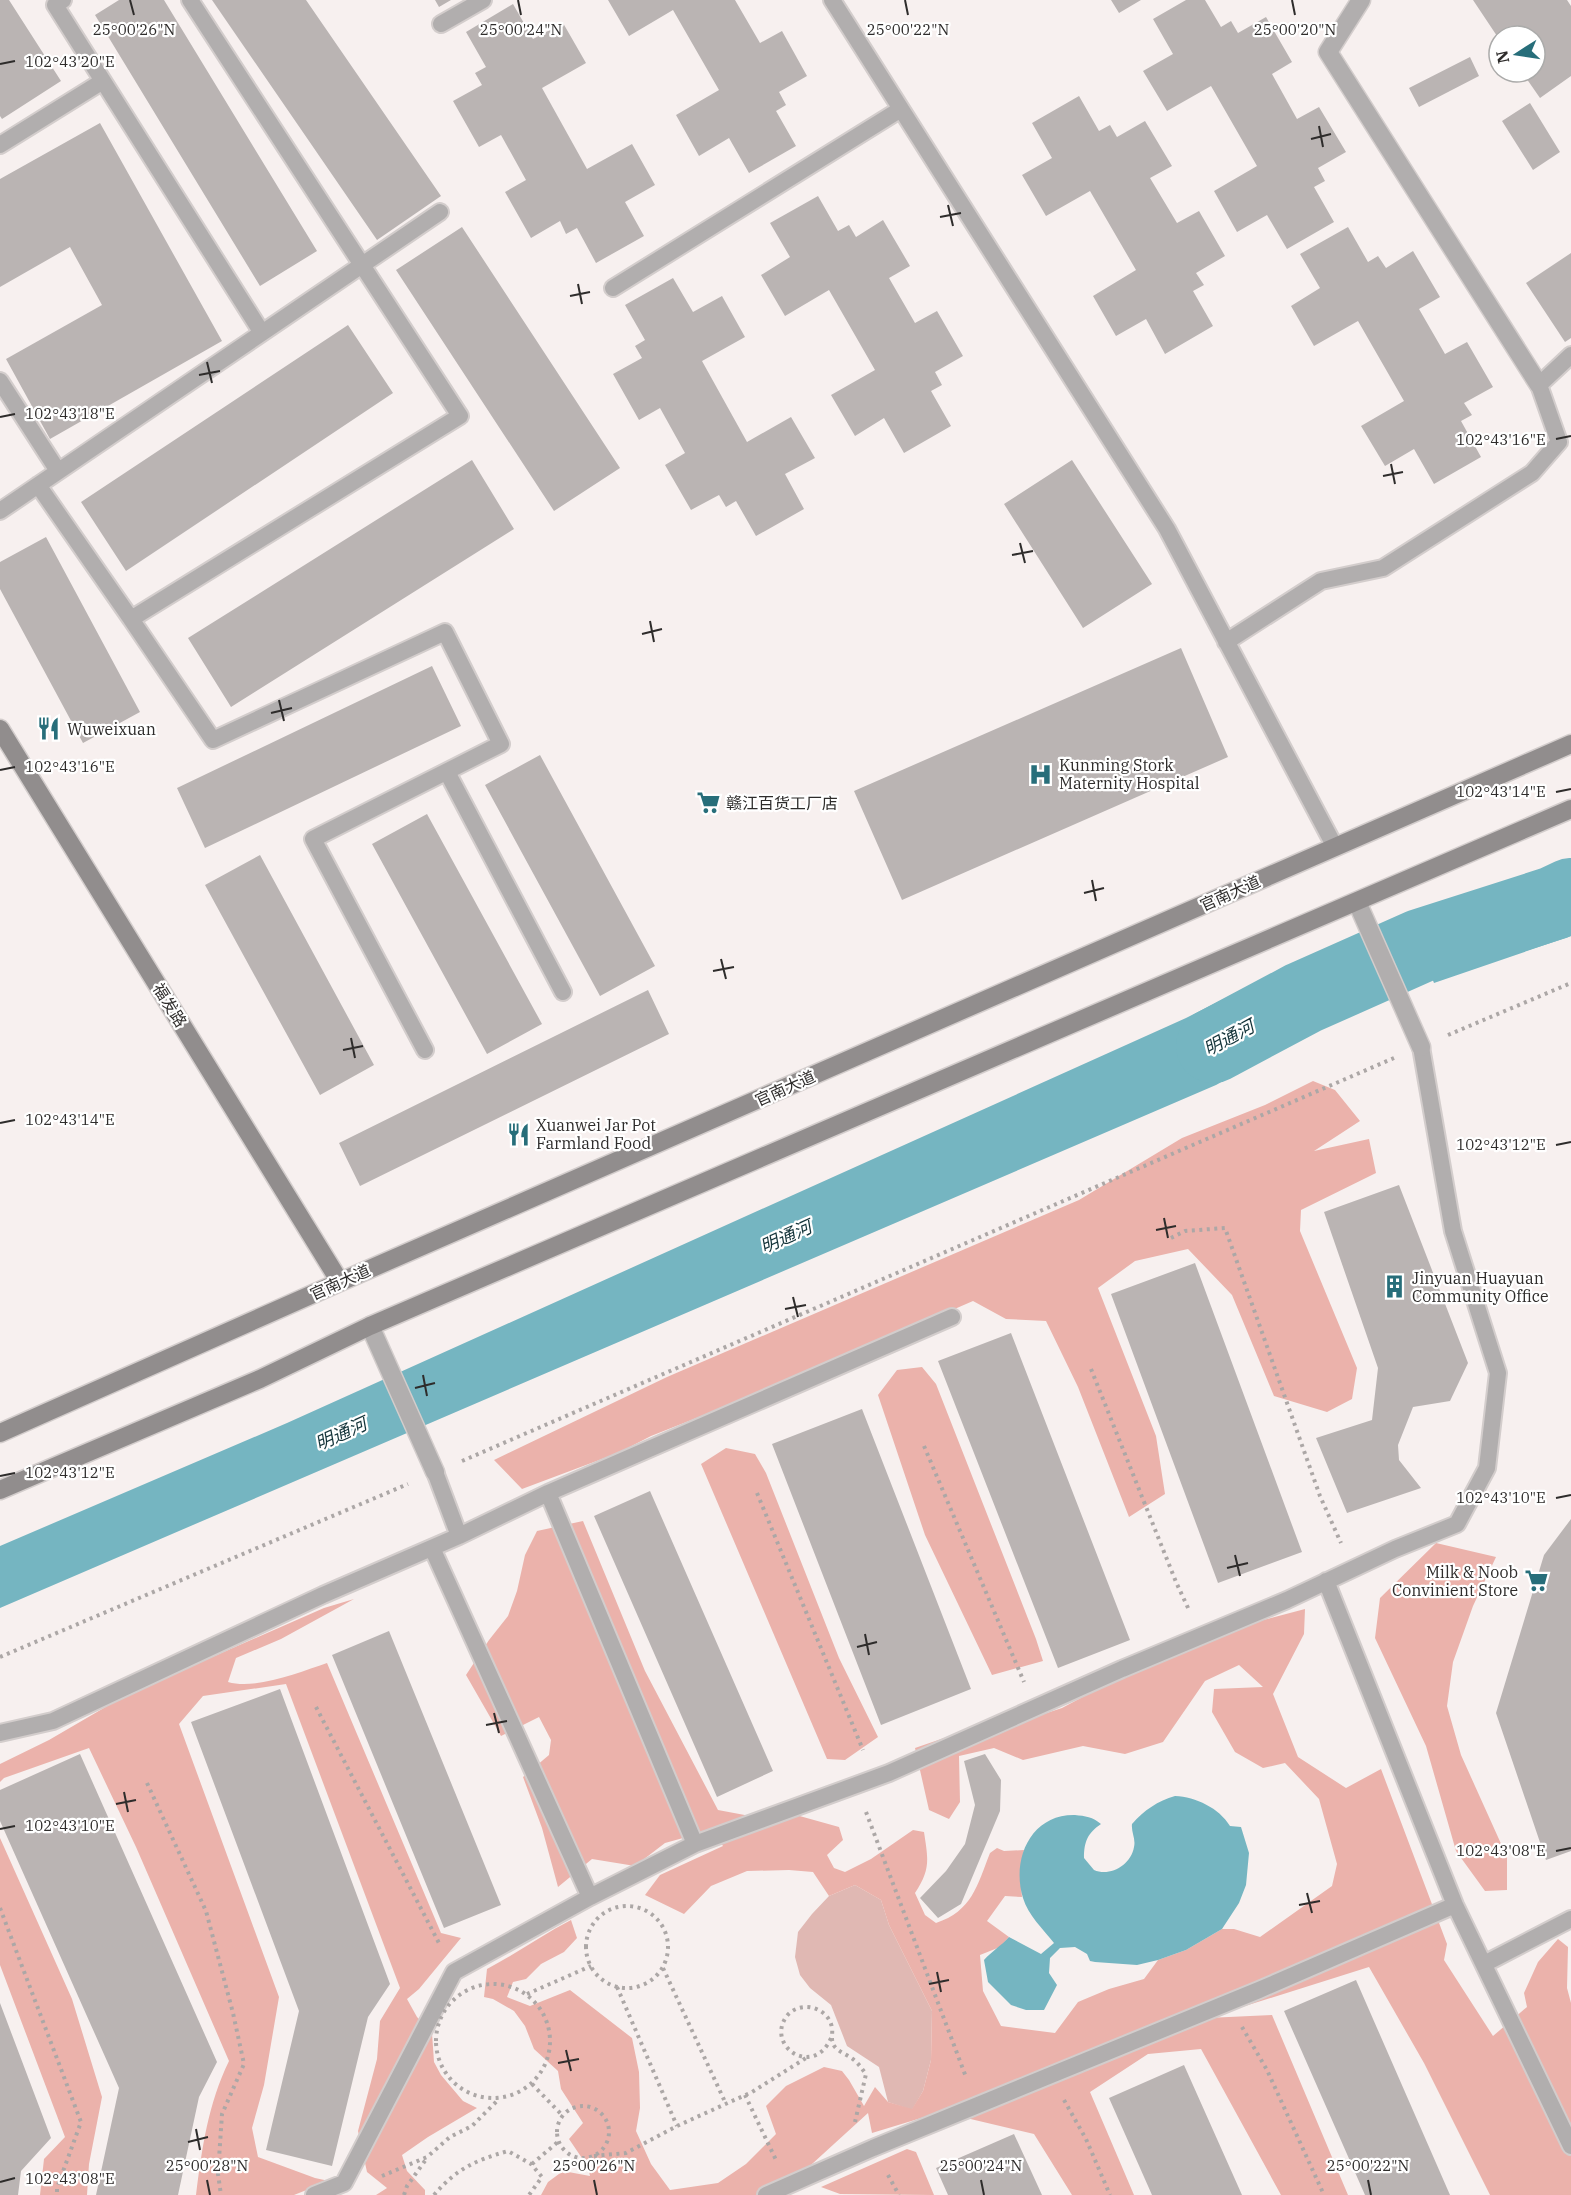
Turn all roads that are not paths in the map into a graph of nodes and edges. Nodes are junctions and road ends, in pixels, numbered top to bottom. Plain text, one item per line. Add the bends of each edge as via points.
1 (63, 0) edge
2 (190, 0) edge
3 (483, 0) edge
4 (832, 0) edge
5 (1361, 0) edge
6 (441, 24) dead end
7 (103, 81) junction
8 (901, 109) junction
9 (0, 145) edge
10 (440, 212) dead end
11 (362, 265) junction
12 (613, 288) dead end
13 (262, 333) junction
14 (1571, 355) edge
15 (0, 381) edge
16 (1539, 385) junction
17 (58, 471) junction
18 (38, 484) junction
19 (0, 511) edge
20 (131, 619) junction
21 (1226, 642) junction
22 (0, 729) edge
23 (1571, 744) edge
24 (447, 772) junction
25 (1571, 809) edge
26 (1335, 847) junction
27 (1356, 902) junction
28 (563, 992) dead end
29 (1421, 1047) joint
30 (425, 1050) dead end
31 (340, 1282) junction
32 (952, 1317) dead end
33 (370, 1326) junction
34 (0, 1433) edge
35 (435, 1472) joint
36 (0, 1490) edge
37 (548, 1493) junction
38 (459, 1536) junction
39 (432, 1548) junction
40 (1326, 1581) junction
41 (0, 1733) edge
42 (695, 1844) junction
43 (590, 1897) junction
44 (1455, 1905) junction
45 (1571, 1919) edge
46 (1484, 1964) junction
47 (1571, 2146) edge
48 (314, 2195) edge
49 (766, 2195) edge

1 - 7 lane via 55,5
2 - 11 lane
3 - 6 lane
4 - 8 lane
5 - 16 street via 1328,52
7 - 9 lane
7 - 13 lane
8 - 12 lane
8 - 21 lane via 1167,529
10 - 11 lane
11 - 13 lane
11 - 20 lane via 460,416
13 - 17 lane
14 - 16 lane
15 - 17 lane
16 - 21 lane via 1559,442 1532,473 1383,568 1321,582
17 - 18 lane
18 - 19 lane
18 - 20 lane
20 - 24 lane via 213,740 445,632 501,744
21 - 26 lane
22 - 31 main road, 福发路
23 - 26 main road, 官南大道
24 - 28 lane
24 - 30 lane via 313,839
25 - 27 main road
26 - 31 main road, 官南大道
27 - 29 street
27 - 33 main road
29 - 40 lane via 1453,1231 1498,1373 1487,1468 1457,1524
31 - 34 main road, 官南大道
32 - 37 lane
33 - 35 street
33 - 36 main road via 260,1379
35 - 38 lane
37 - 38 lane
37 - 42 lane
38 - 39 lane
39 - 41 lane via 53,1720
39 - 43 lane
40 - 42 lane via 875,1778
40 - 44 lane
42 - 43 lane
43 - 48 lane via 454,1972 344,2183
44 - 46 lane
44 - 49 lane
45 - 46 lane
46 - 47 lane

